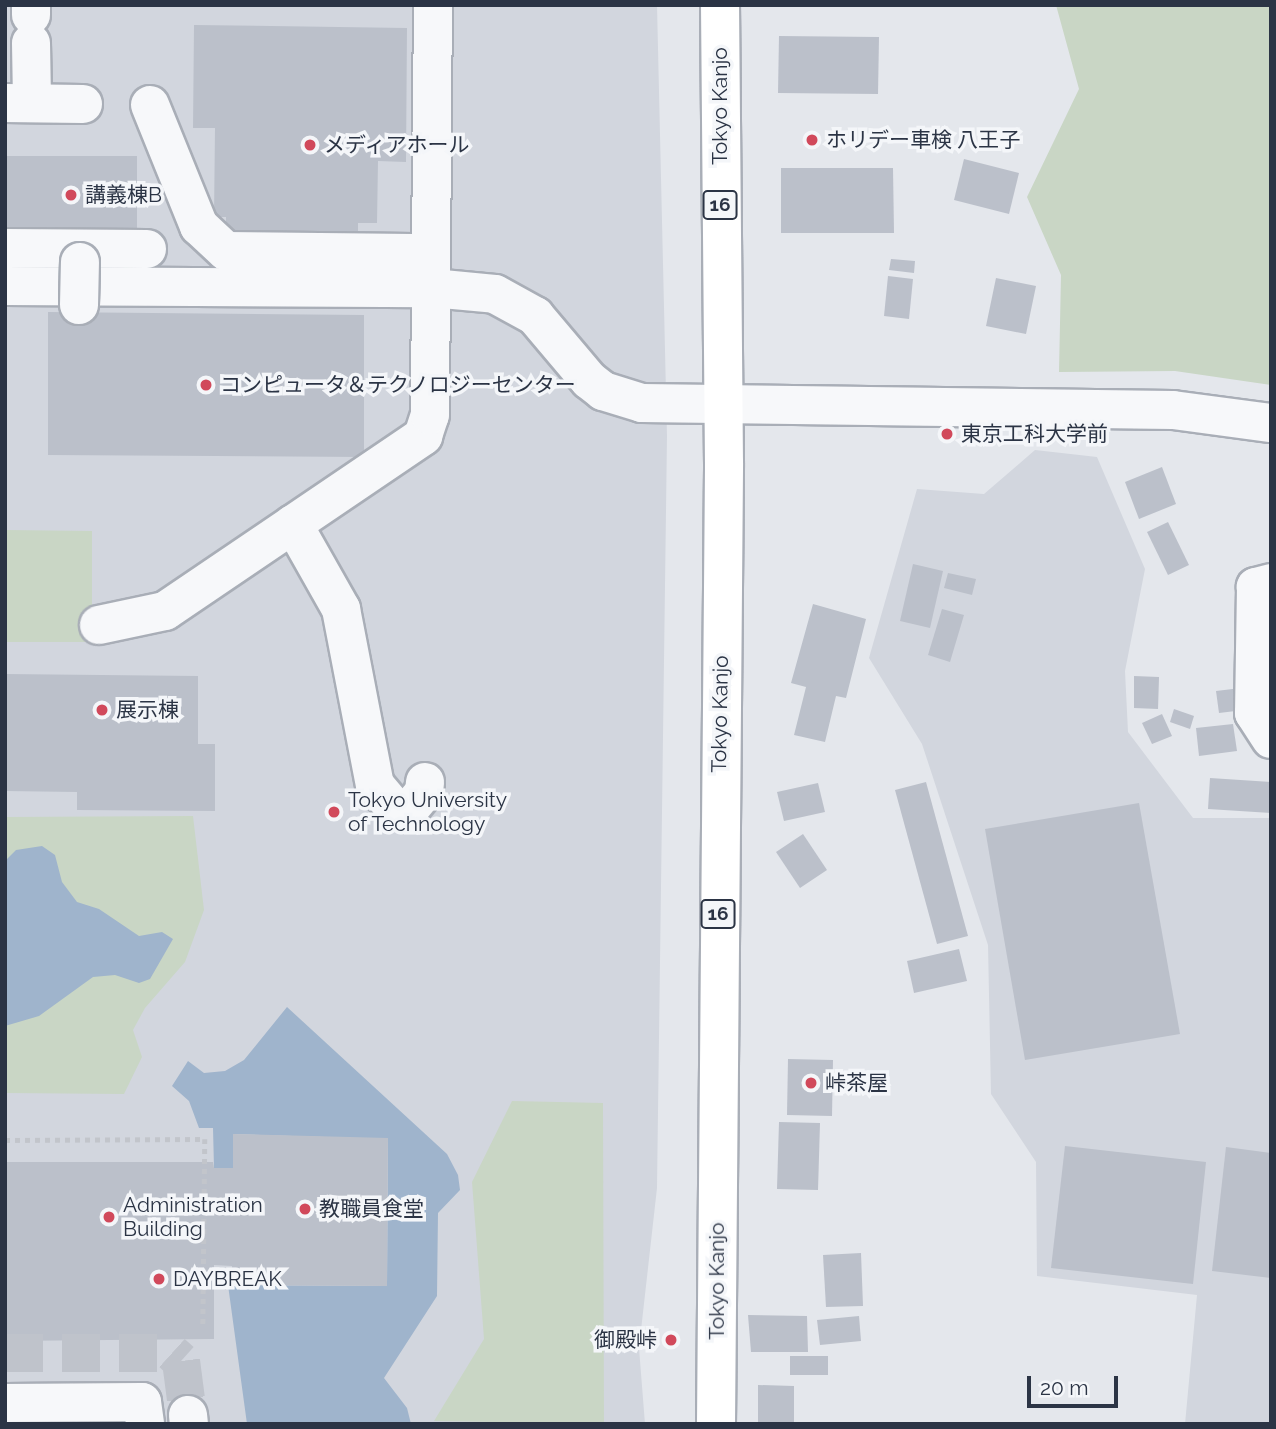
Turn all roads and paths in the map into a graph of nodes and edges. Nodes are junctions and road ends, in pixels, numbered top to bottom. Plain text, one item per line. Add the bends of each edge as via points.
1 (433, 5) edge
2 (720, 5) edge
3 (31, 21) edge
4 (18, 103) edge
5 (83, 104) dead end
6 (150, 105) dead end
7 (5, 248) edge
8 (147, 249) dead end
9 (413, 253) dead end
10 (80, 255) junction
11 (5, 286) edge
12 (432, 288) junction
13 (79, 309) dead end
14 (723, 404) junction
15 (1271, 423) edge
16 (293, 524) junction
17 (1271, 583) edge
18 (99, 625) dead end
19 (1271, 739) edge
20 (425, 782) dead end
21 (5, 1140) edge
22 (203, 1325) dead end
23 (5, 1403) edge
24 (145, 1424) edge
25 (716, 1424) edge

1 - 12 street
2 - 14 highway, Tokyo Kanjo / 16
3 - 4 street
4 - 5 street
6 - 9 street via 199,226 226,251
7 - 10 street
8 - 10 street
10 - 13 street, bridge
11 - 12 street
12 - 14 street via 478,290 516,303 535,316 589,380 620,398
12 - 16 street via 430,415 423,436
14 - 15 street via 1173,410
14 - 25 highway, Tokyo Kanjo / 16
16 - 18 street via 165,611
16 - 20 street via 341,608 374,785 399,823 424,792
17 - 19 street via 1255,587 1254,713
21 - 22 path via 205,1139
23 - 24 street via 142,1402

